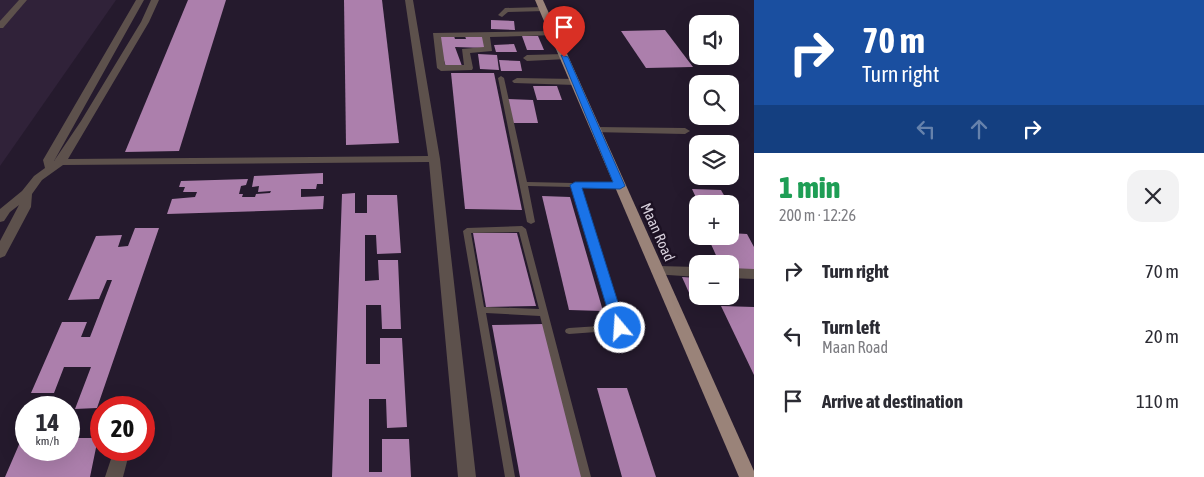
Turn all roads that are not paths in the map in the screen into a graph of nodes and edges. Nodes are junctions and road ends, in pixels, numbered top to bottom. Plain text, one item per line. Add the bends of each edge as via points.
1 (23, 0) edge
2 (140, 0) edge
3 (155, 0) edge
4 (409, 0) edge
5 (541, 4) edge
6 (502, 15) dead end
7 (0, 26) edge
8 (553, 33) junction
9 (486, 34) junction
10 (564, 57) junction
11 (527, 58) dead end
12 (501, 78) dead end
13 (517, 81) dead end
14 (575, 82) junction
15 (596, 130) junction
16 (685, 132) dead end
17 (435, 159) junction
18 (55, 164) junction
19 (524, 184) junction
20 (575, 185) junction
21 (620, 186) junction
22 (26, 194) junction
23 (0, 218) edge
24 (531, 222) dead end
25 (0, 253) edge
26 (658, 271) junction
27 (689, 272) edge
28 (739, 273) edge
29 (754, 274) edge
30 (481, 310) junction
31 (544, 313) junction
32 (569, 331) dead end
33 (119, 461) edge
34 (114, 477) edge
35 (467, 477) edge
36 (510, 477) edge
37 (586, 477) edge
38 (748, 477) edge

1 - 7 street
2 - 18 street via 48,160
3 - 18 street via 101,96
4 - 17 street
5 - 6 street via 505,10
5 - 8 main road, Maan Road
8 - 9 street
8 - 10 main road, Maan Road
9 - 9 street via 436,35 441,68 469,68 465,51 489,49
10 - 11 street
10 - 14 main road, Maan Road
12 - 19 lane
13 - 14 street
14 - 15 main road, Maan Road
15 - 16 street
15 - 21 main road, Maan Road
17 - 18 street
17 - 35 street
18 - 22 street
19 - 20 lane
19 - 24 lane
20 - 21 lane
20 - 32 lane via 620,328
21 - 26 main road, Maan Road
22 - 23 street via 6,209
22 - 25 street via 25,207
26 - 27 street
26 - 38 main road, Maan Road
28 - 29 street
30 - 31 lane
30 - 31 lane via 467,231 522,229
30 - 36 lane
31 - 37 lane
33 - 34 street

